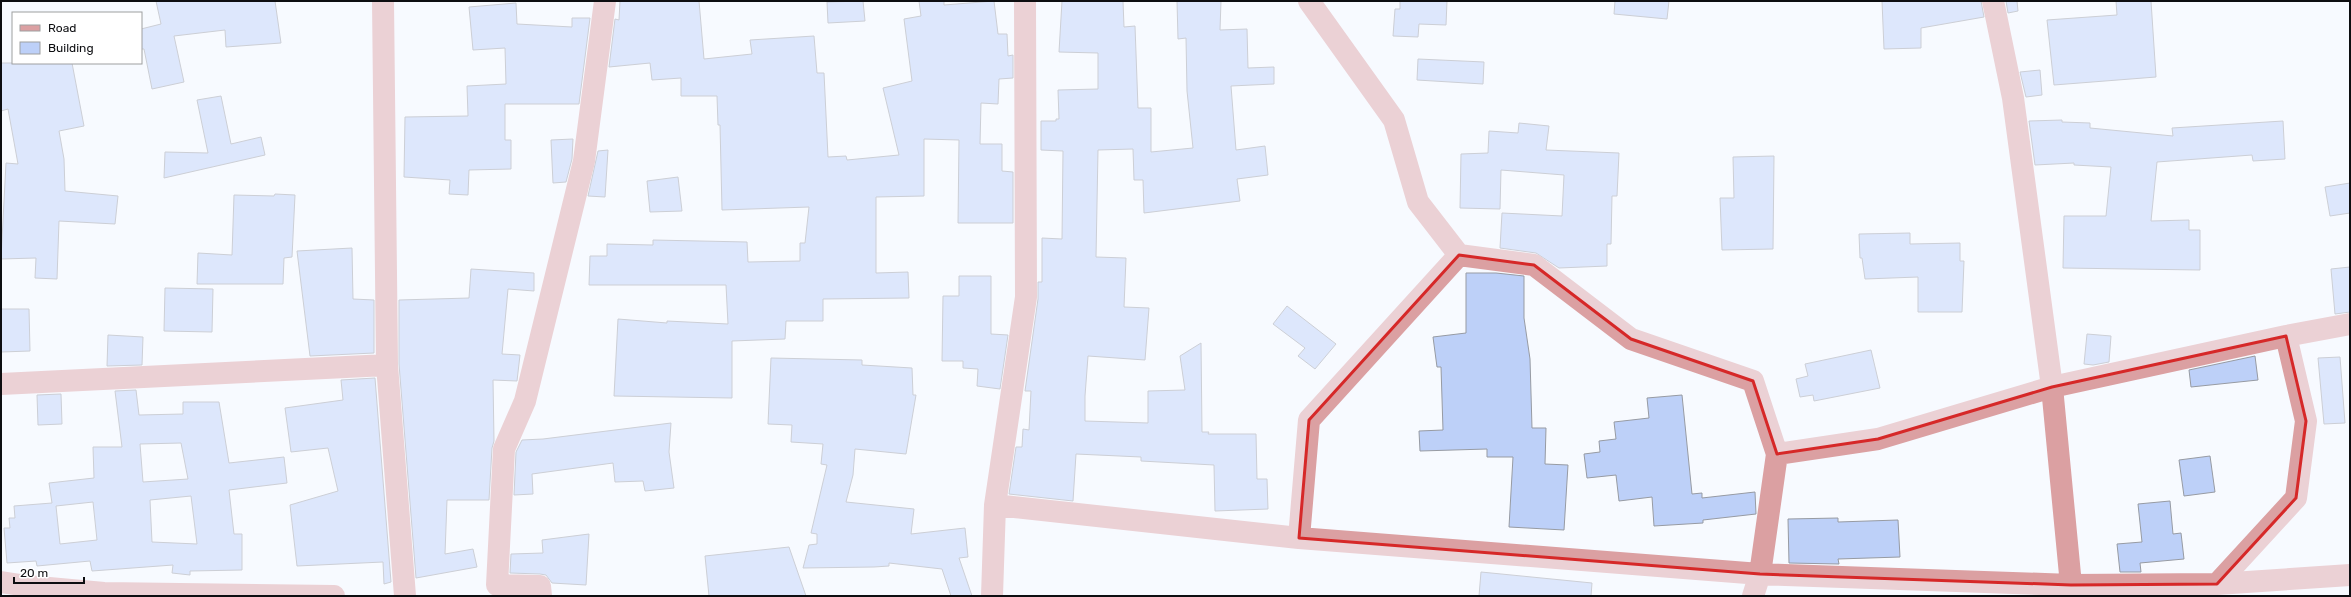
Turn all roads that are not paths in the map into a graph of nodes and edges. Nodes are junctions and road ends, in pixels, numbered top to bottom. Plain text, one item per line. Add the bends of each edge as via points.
1 (383, 1) edge
2 (604, 1) edge
3 (1025, 1) edge
4 (1309, 1) edge
5 (1993, 1) edge
6 (1459, 255) junction
7 (2350, 324) edge
8 (2286, 336) junction
9 (387, 365) junction
10 (1, 384) edge
11 (2052, 387) junction
12 (1777, 454) junction
13 (995, 505) junction
14 (1299, 538) junction
15 (1760, 574) junction
16 (2350, 575) edge
17 (1, 582) edge
18 (2071, 584) junction
19 (2217, 584) junction
20 (1939, 588) edge
21 (166, 595) edge
22 (334, 596) edge
23 (405, 596) edge
24 (541, 596) edge
25 (992, 596) edge
26 (1753, 596) edge

1 - 9 street
2 - 24 street via 584,161 526,401 504,449 497,585 540,586
3 - 13 street via 1026,297
4 - 6 street via 1394,120 1418,202
5 - 11 street via 2013,98
6 - 12 street via 1534,265 1631,339 1753,381
6 - 14 street via 1309,420
7 - 8 street
8 - 11 street
8 - 19 street via 2306,421 2296,498
9 - 10 street
9 - 23 street
11 - 12 street via 1878,439
11 - 18 street
12 - 15 street
13 - 14 street
13 - 25 street
14 - 15 street
15 - 20 street
15 - 26 street
16 - 19 street
17 - 21 street via 104,593
18 - 19 street
18 - 20 street
21 - 22 street

